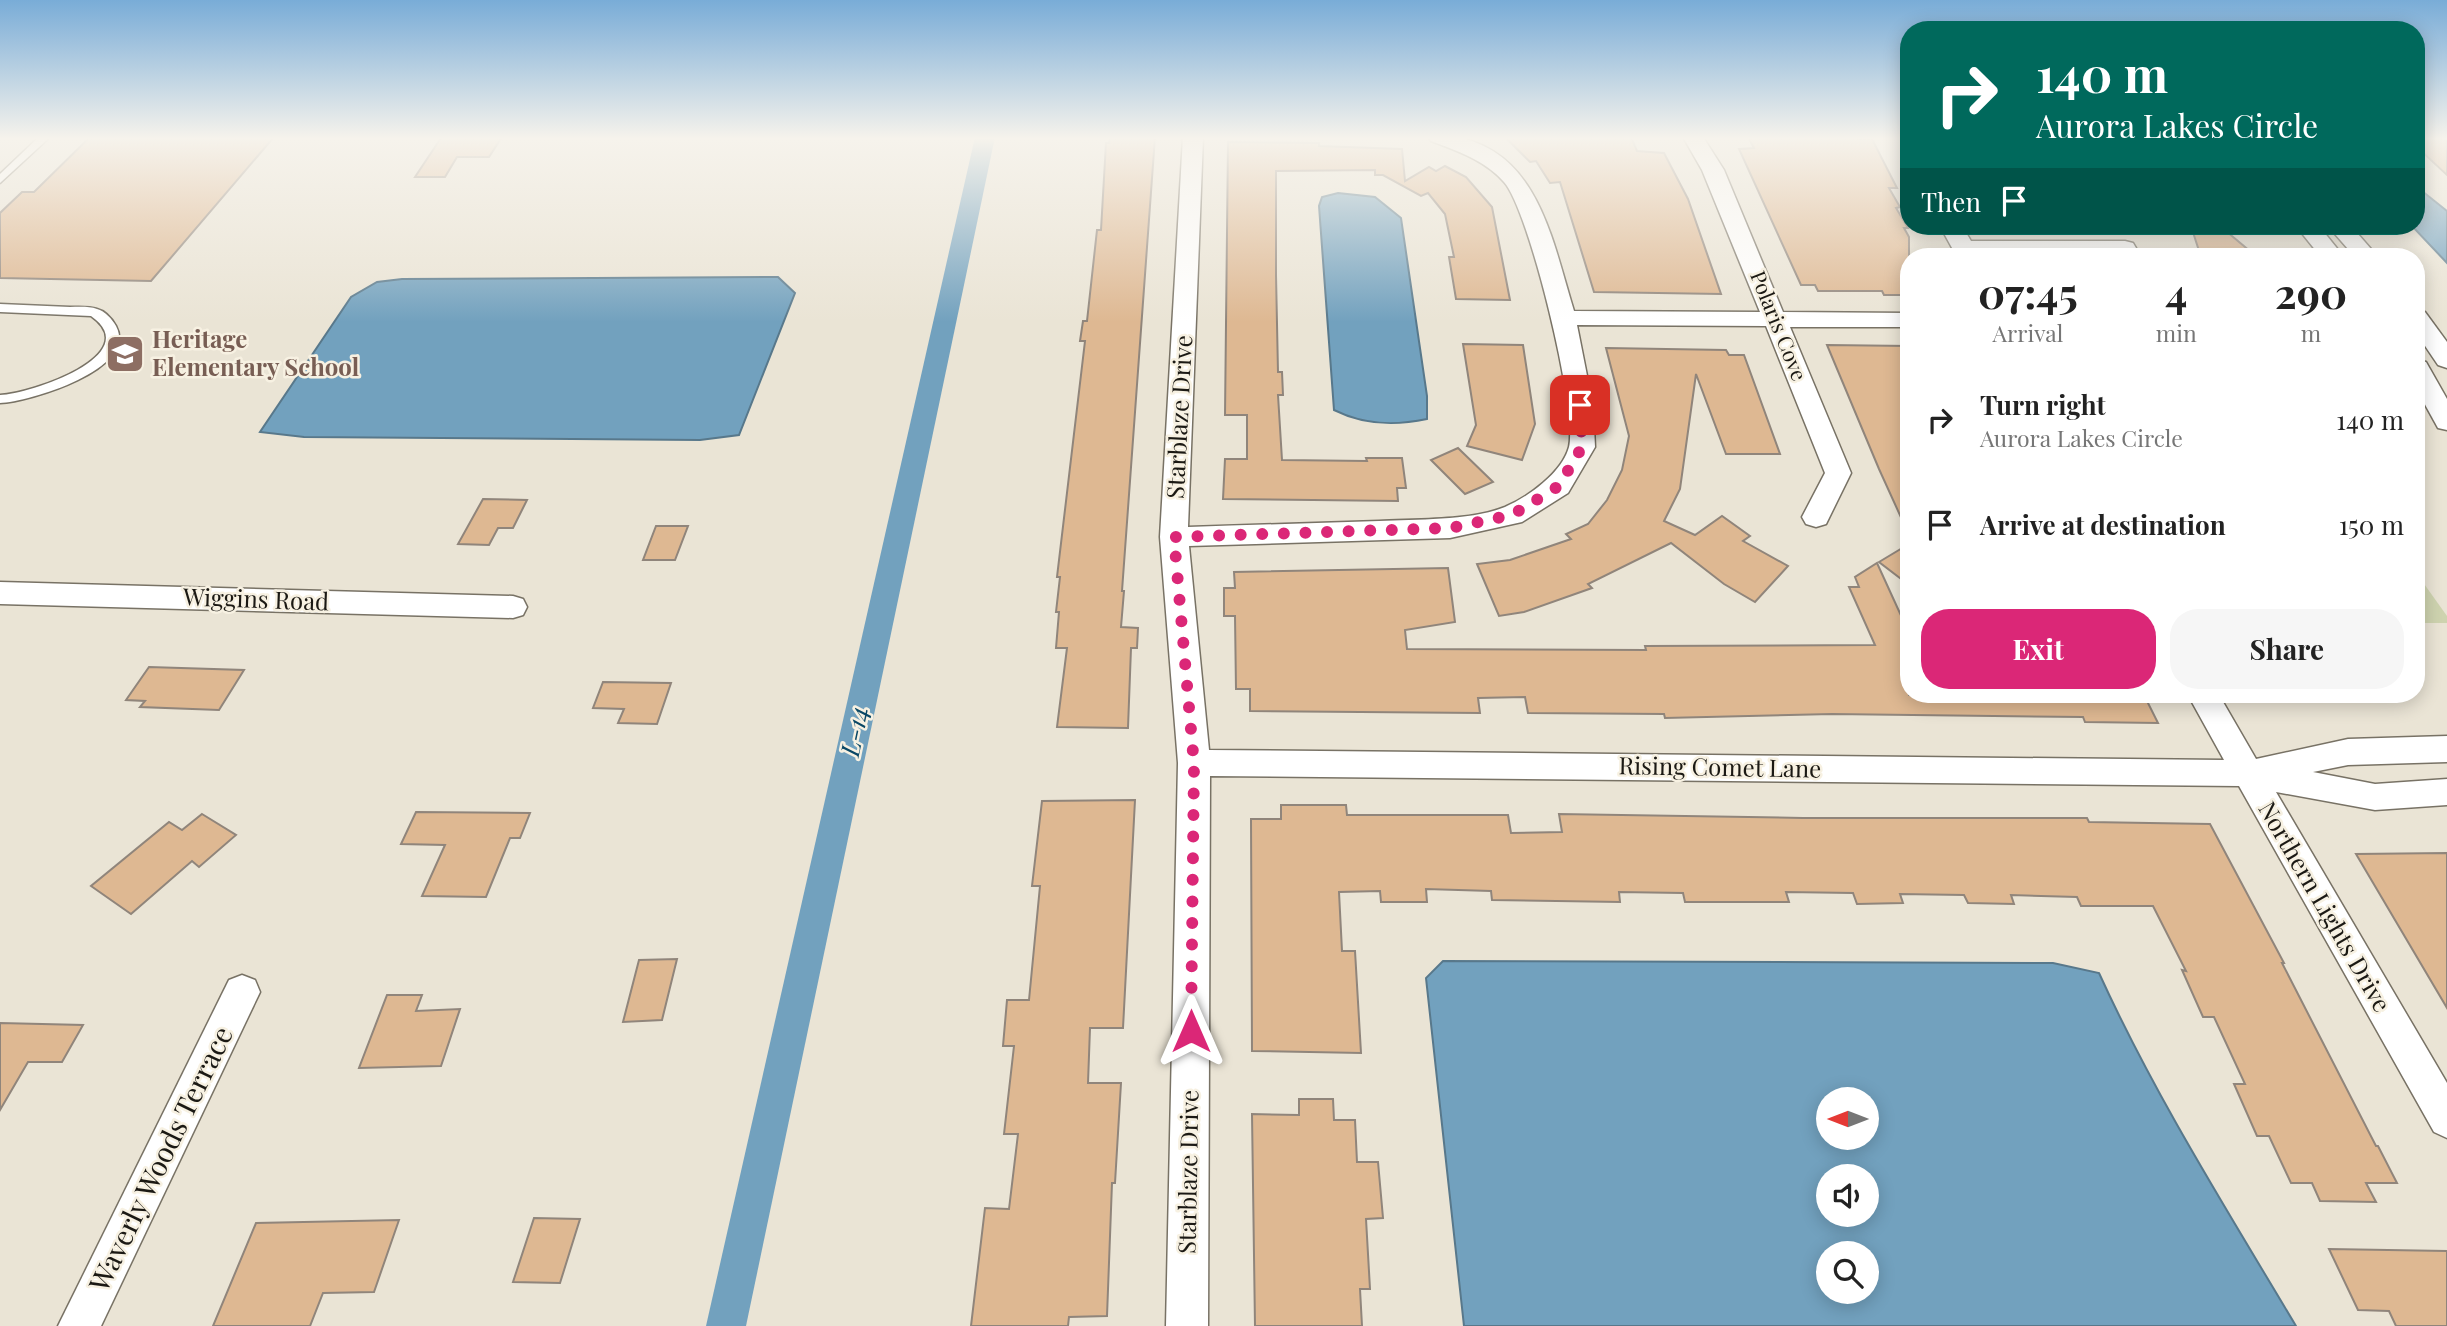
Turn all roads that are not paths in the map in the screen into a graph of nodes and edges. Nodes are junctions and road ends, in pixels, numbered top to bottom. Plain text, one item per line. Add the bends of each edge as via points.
1 (1190, 199) edge
2 (1526, 199) edge
3 (1725, 199) edge
4 (2347, 235) edge
5 (2359, 248) edge
6 (0, 308) edge
7 (1564, 318) junction
8 (1776, 320) junction
9 (1900, 320) edge
10 (2425, 337) edge
11 (2437, 366) edge
12 (0, 399) edge
13 (2447, 422) edge
14 (1816, 517) dead end
15 (1174, 537) junction
16 (0, 593) edge
17 (513, 607) dead end
18 (2207, 703) edge
19 (2447, 749) edge
20 (1194, 764) junction
21 (2246, 773) junction
22 (2447, 792) edge
23 (242, 992) dead end
24 (2447, 1119) edge
25 (79, 1326) edge
26 (1187, 1326) edge

1 - 15 street, Starblaze Drive
2 - 7 street
3 - 8 street, Polaris Cove
4 - 5 street
6 - 12 lane via 94,312 108,319 114,330 113,343 85,372 35,394
7 - 8 street
7 - 15 street via 1580,405 1582,447 1559,486 1512,515 1450,528
8 - 9 street
8 - 14 street, Polaris Cove via 1838,473
10 - 11 street
11 - 13 street
15 - 20 street, Starblaze Drive
16 - 17 street, Wiggins Road
18 - 21 street, Northern Lights Drive
19 - 21 street, Rising Comet Lane via 2348,752
20 - 21 street, Rising Comet Lane
20 - 26 street, Starblaze Drive
21 - 22 street, Rising Comet Lane via 2375,797
21 - 24 street, Northern Lights Drive
23 - 25 street, Waverly Woods Terrace

